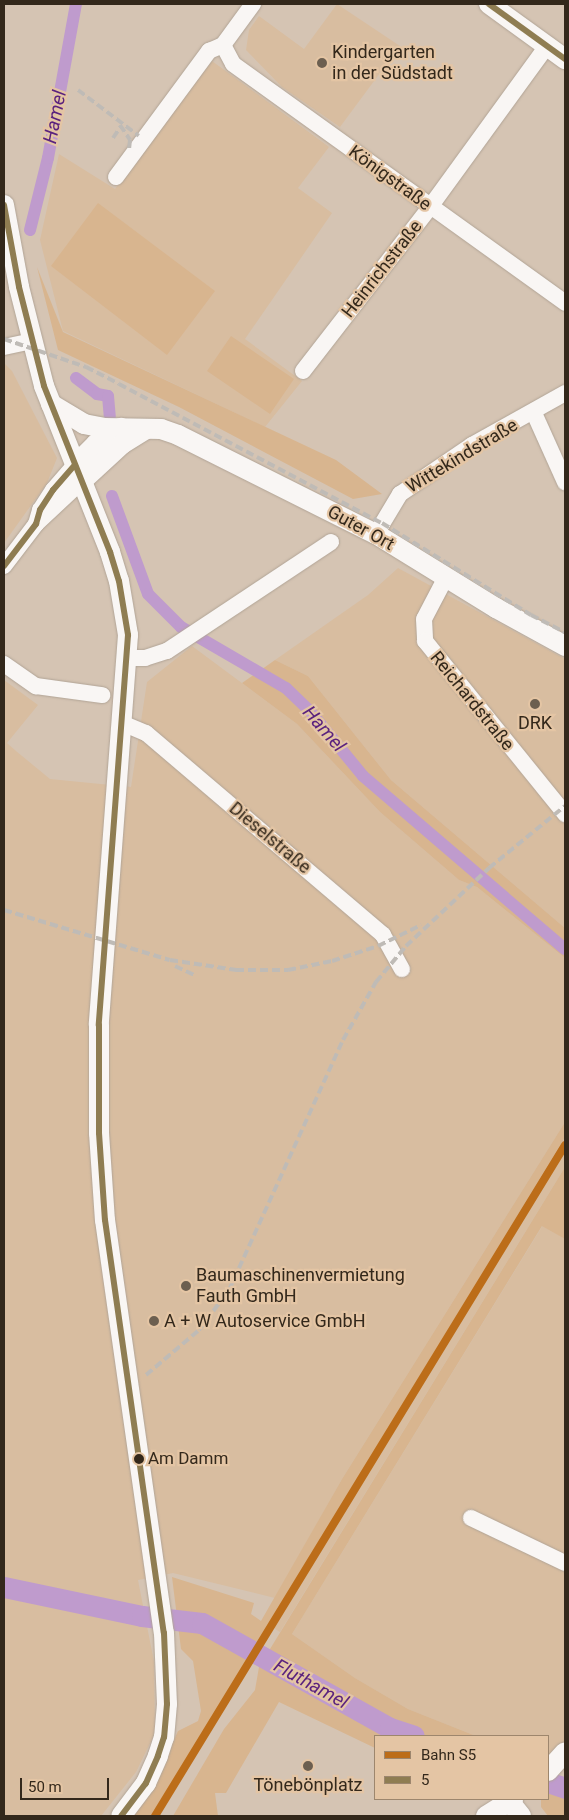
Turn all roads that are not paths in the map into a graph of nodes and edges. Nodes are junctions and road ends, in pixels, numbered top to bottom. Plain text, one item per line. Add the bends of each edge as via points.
1 (253, 4) edge
2 (489, 4) edge
3 (223, 45) junction
4 (547, 46) junction
5 (565, 59) edge
6 (116, 177) dead end
7 (4, 204) edge
8 (430, 207) junction
9 (565, 303) edge
10 (32, 342) junction
11 (4, 347) edge
12 (303, 371) dead end
13 (565, 393) edge
14 (51, 404) junction
15 (534, 413) junction
16 (121, 428) junction
17 (148, 429) junction
18 (78, 473) junction
19 (565, 482) edge
20 (376, 534) junction
21 (331, 542) dead end
22 (4, 566) edge
23 (446, 577) junction
24 (565, 646) edge
25 (128, 658) junction
26 (4, 664) edge
27 (102, 695) dead end
28 (122, 723) junction
29 (565, 814) edge
30 (402, 969) dead end
31 (471, 1518) dead end
32 (565, 1563) edge
33 (565, 1752) edge
34 (549, 1770) edge
35 (515, 1805) edge
36 (121, 1816) edge
37 (486, 1816) edge

1 - 3 street
2 - 4 main road
3 - 6 street via 209,51
3 - 8 street, Königstraße via 233,64
4 - 5 main road
4 - 8 street, Heinrichstraße
7 - 10 main road
8 - 9 street, Königstraße
8 - 12 street, Heinrichstraße
10 - 11 street
10 - 14 main road
13 - 15 street, Wittekindstraße
14 - 16 main road, Guter Ort via 84,424
14 - 18 main road
15 - 19 street
15 - 20 street, Wittekindstraße via 472,445 395,499
16 - 17 main road, Guter Ort
16 - 18 main road via 96,444
17 - 18 main road
17 - 20 main road, Guter Ort via 161,429 178,435
18 - 22 street via 53,490 40,510 36,524
18 - 25 main road via 119,581 128,635
20 - 23 main road, Guter Ort
21 - 25 street via 205,624 180,644 145,658
23 - 24 main road, Guter Ort
23 - 29 street, Reichardstraße via 424,619 425,641
25 - 28 main road
26 - 27 street via 36,686
28 - 30 street, Dieselstraße via 146,733 383,935
28 - 36 main road via 99,1026 99,1133 104,1220 164,1633 167,1704 164,1737 146,1783
31 - 32 street
33 - 34 main road
35 - 37 main road

